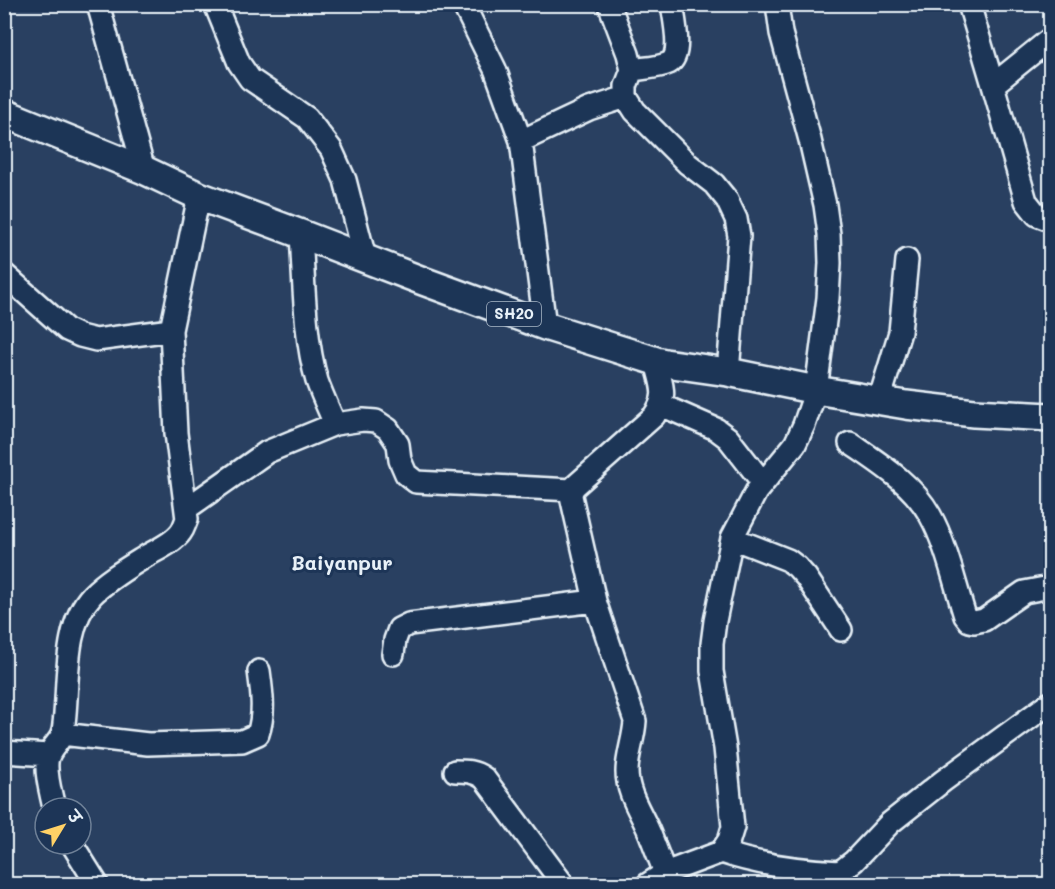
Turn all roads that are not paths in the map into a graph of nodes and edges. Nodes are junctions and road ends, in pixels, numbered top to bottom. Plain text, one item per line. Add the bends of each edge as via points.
1 (98, 4) edge
2 (215, 4) edge
3 (464, 4) edge
4 (609, 4) edge
5 (672, 4) edge
6 (777, 4) edge
7 (969, 4) edge
8 (1050, 39) edge
9 (632, 70) junction
10 (993, 85) junction
11 (626, 97) junction
12 (4, 113) edge
13 (521, 141) junction
14 (144, 170) junction
15 (199, 196) junction
16 (1050, 220) edge
17 (301, 234) junction
18 (365, 258) junction
19 (907, 260) dead end
20 (4, 274) edge
21 (545, 326) junction
22 (171, 330) junction
23 (656, 361) junction
24 (728, 372) junction
25 (816, 390) junction
26 (879, 401) junction
27 (661, 405) junction
28 (1050, 417) edge
29 (334, 424) junction
30 (850, 443) dead end
31 (763, 483) junction
32 (572, 490) junction
33 (186, 508) junction
34 (732, 538) junction
35 (1050, 588) edge
36 (595, 601) junction
37 (841, 630) dead end
38 (393, 654) dead end
39 (259, 671) dead end
40 (1050, 703) edge
41 (62, 734) junction
42 (4, 752) edge
43 (48, 754) junction
44 (455, 771) dead end
45 (52, 796) edge
46 (721, 852) junction
47 (79, 856) edge
48 (656, 879) edge
49 (840, 881) edge
50 (97, 885) edge
51 (563, 885) edge

1 - 14 street
2 - 18 street via 239,63 250,78 307,118 331,149 345,180
3 - 13 street via 495,69
4 - 9 street
5 - 9 street via 675,58 663,65
6 - 25 street via 829,234 828,298
7 - 10 street
8 - 10 street
9 - 11 street
10 - 16 street via 1026,201 1037,215
11 - 13 street via 588,109
11 - 24 street via 681,157 714,184 736,219 739,236
12 - 14 main road, SH20
13 - 21 street
14 - 15 main road, SH20
15 - 17 main road, SH20
15 - 22 street
17 - 18 main road, SH20
17 - 29 street via 312,356
18 - 21 main road, SH20
19 - 26 street via 900,332
20 - 22 street via 67,330 80,336 96,340
21 - 23 main road, SH20
22 - 33 street via 178,459
23 - 24 main road, SH20
23 - 27 street via 663,393
24 - 25 main road, SH20
25 - 26 main road, SH20
25 - 31 street via 795,444
26 - 28 main road, SH20 via 974,413
27 - 31 street via 728,438
27 - 32 street via 654,416
29 - 32 street via 376,421 388,429 398,444 406,474 416,482
29 - 33 street via 267,452
30 - 35 street via 890,470 929,513 969,621 984,620 1024,592
31 - 34 street
32 - 36 street via 571,502
33 - 41 street via 182,531 172,541 113,578 84,605 69,653
34 - 37 street via 797,567
34 - 46 street via 712,644 712,671 734,827
36 - 38 street via 409,624 399,629
36 - 48 street via 635,721 627,775 650,833
39 - 41 street via 262,723 258,734 242,741 148,744
40 - 49 street via 890,823
41 - 43 street
42 - 43 street
43 - 45 street
44 - 51 street via 476,772 484,778
46 - 48 street
46 - 49 street via 813,871
47 - 50 street

